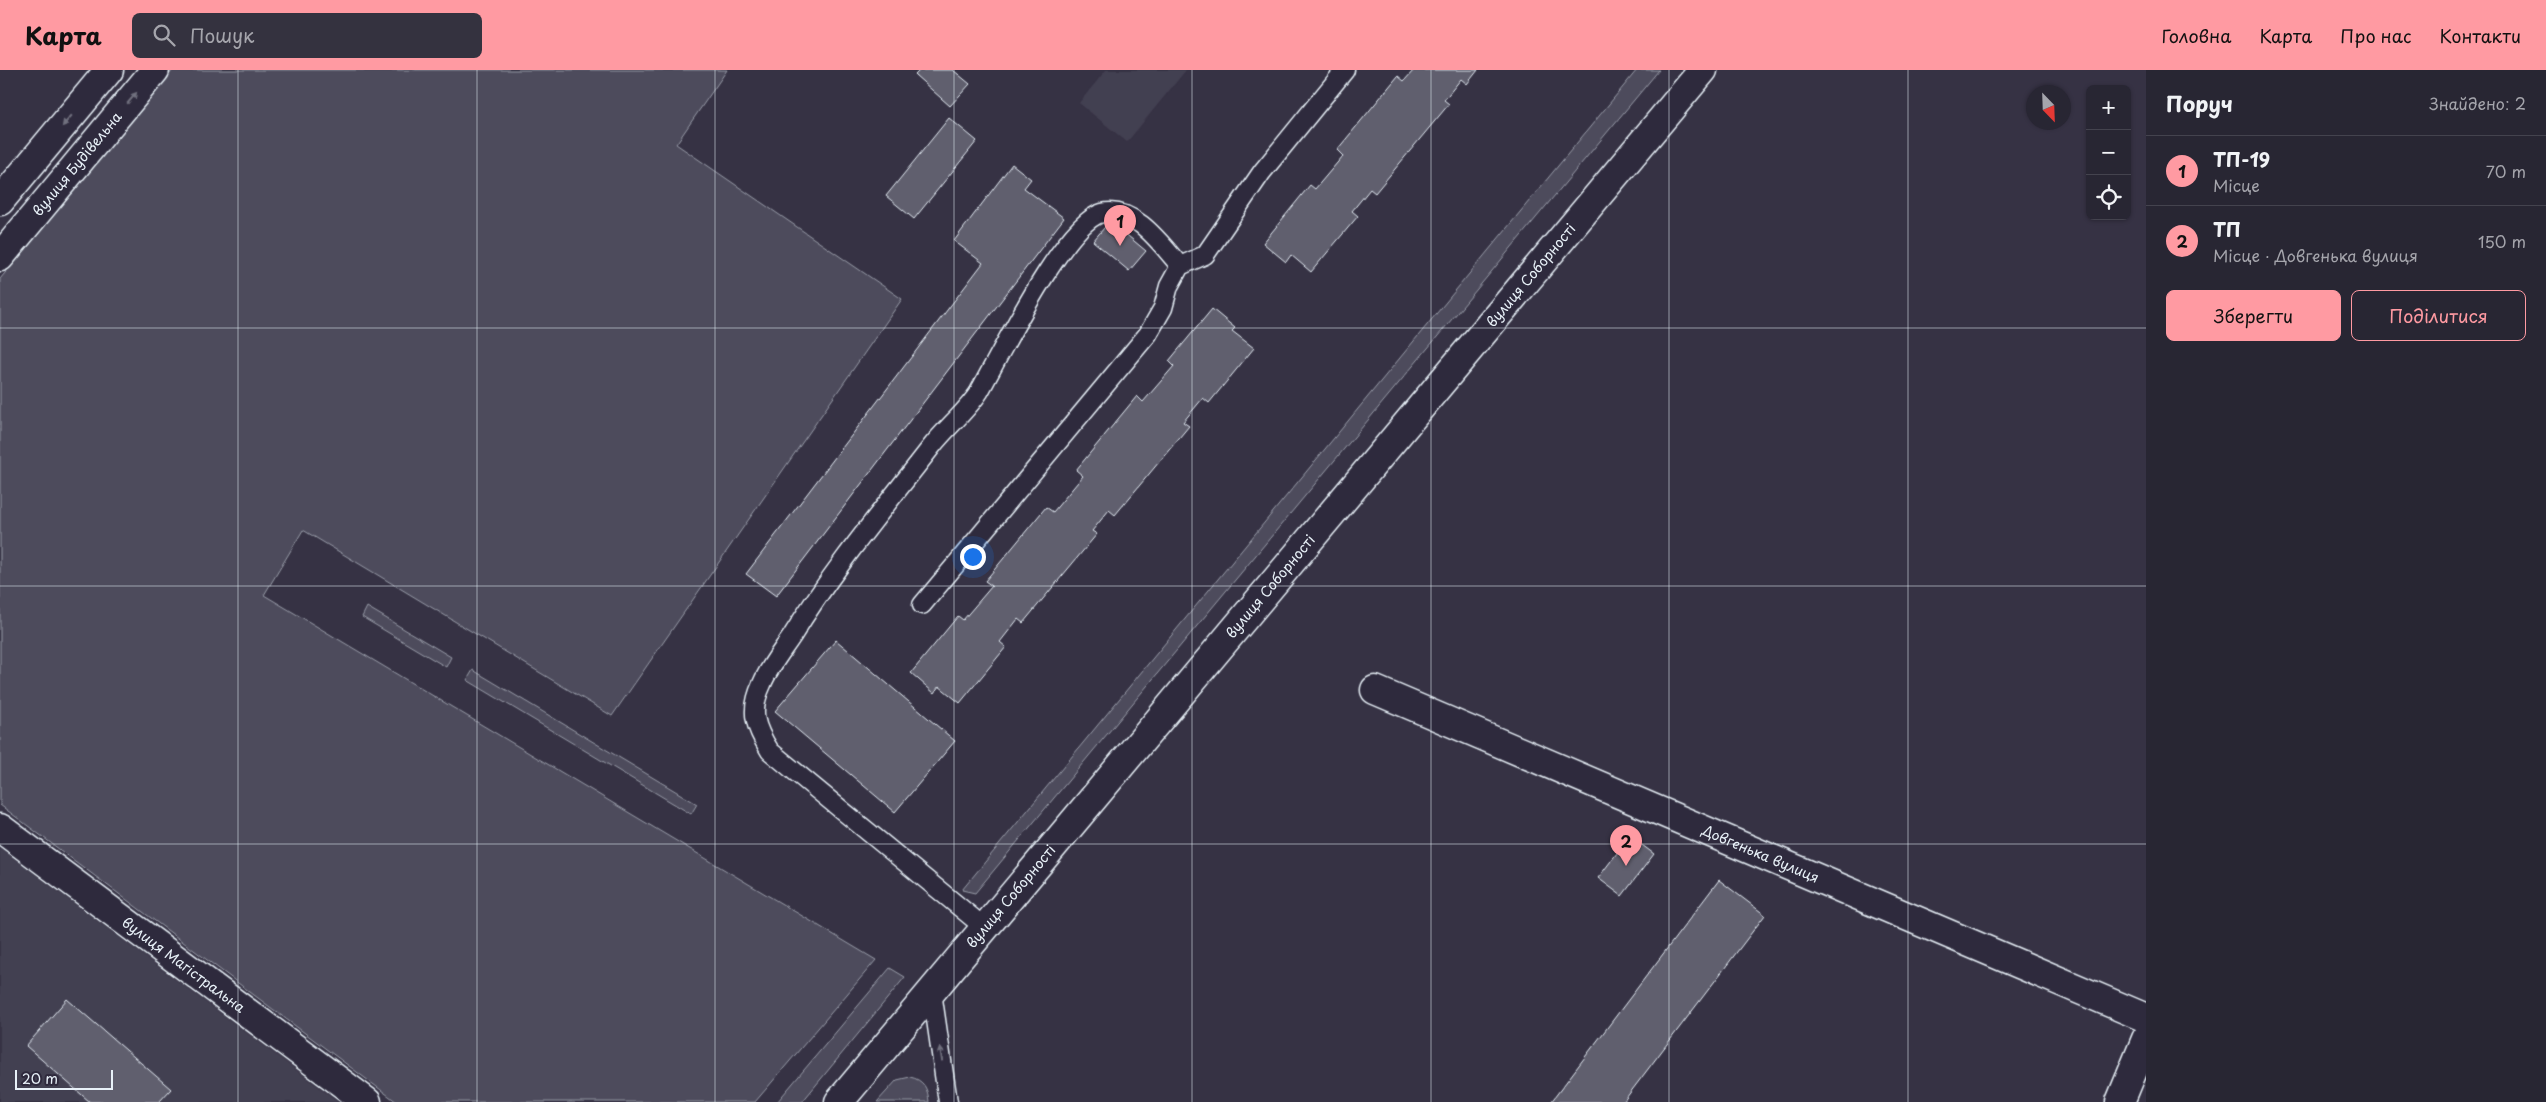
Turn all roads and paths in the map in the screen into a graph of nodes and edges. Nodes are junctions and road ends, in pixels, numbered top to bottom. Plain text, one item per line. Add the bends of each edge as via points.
1 (109, 70) edge
2 (155, 70) edge
3 (1345, 70) edge
4 (1703, 70) edge
5 (0, 202) edge
6 (0, 257) edge
7 (1180, 266) junction
8 (922, 605) dead end
9 (1375, 690) dead end
10 (0, 828) edge
11 (985, 928) junction
12 (932, 992) junction
13 (2146, 1018) edge
14 (2146, 1039) edge
15 (366, 1102) edge
16 (839, 1102) edge
17 (948, 1102) edge
18 (2120, 1102) edge

1 -> 5 street
6 -> 2 street, вулиця Будівельна
3 - 7 lane via 1262,172 1205,255
4 - 11 street, вулиця Соборності
7 - 8 lane via 1169,286 1163,308 1148,334
7 - 11 lane via 1149,230 1121,212 1103,212 1089,218 1043,276 977,394 939,437 810,607 762,684 754,707 758,731 770,751
9 - 13 street, Довгенька вулиця
10 - 15 street, вулиця Магістральна
11 - 12 street, вулиця Соборності
12 - 16 street, вулиця Соборності
17 -> 12 lane
14 - 18 street

